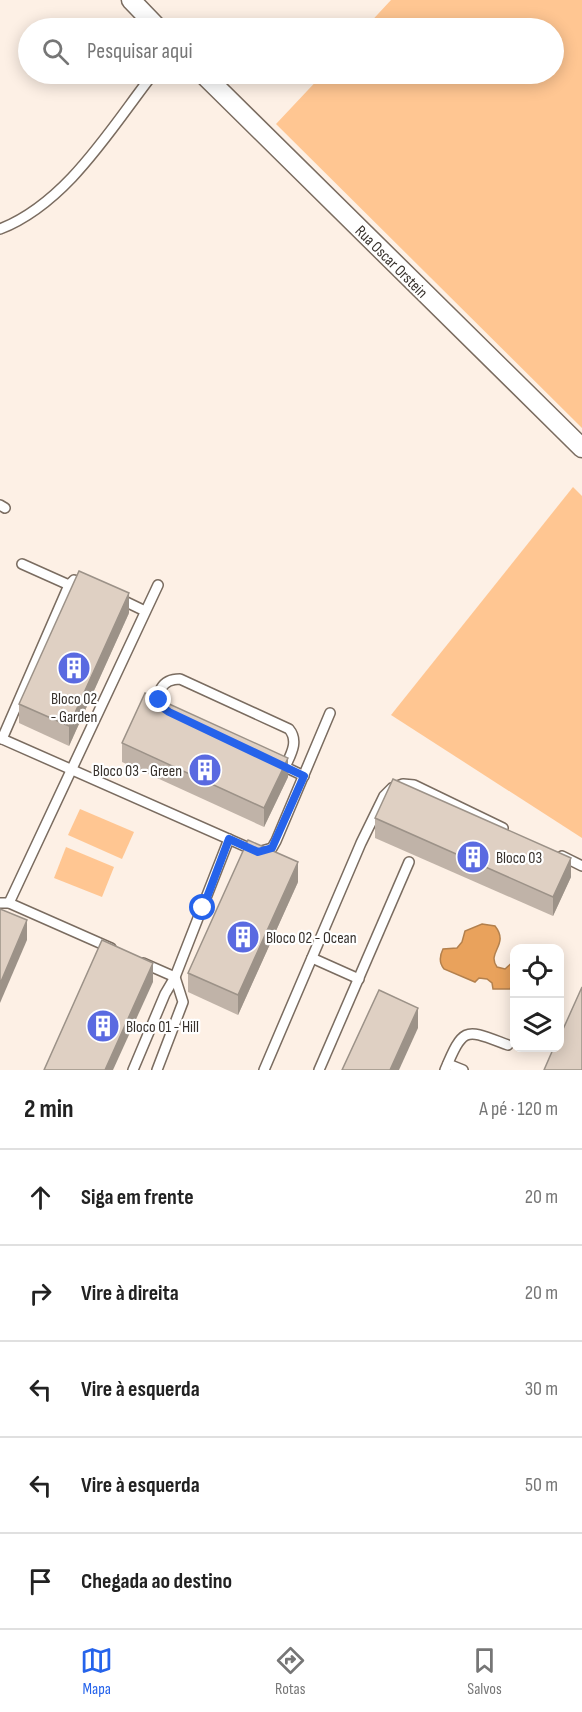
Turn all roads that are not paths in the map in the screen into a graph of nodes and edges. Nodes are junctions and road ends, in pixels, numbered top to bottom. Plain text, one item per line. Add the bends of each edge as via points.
1 (131, 0) edge
2 (148, 18) edge
3 (145, 84) edge
4 (213, 84) edge
5 (0, 229) edge
6 (582, 448) edge
7 (22, 564) dead end
8 (69, 585) junction
9 (158, 585) dead end
10 (91, 586) edge
11 (113, 596) edge
12 (145, 611) junction
13 (169, 712) edge
14 (330, 713) dead end
15 (1, 739) edge
16 (275, 762) edge
17 (285, 767) junction
18 (70, 770) junction
19 (304, 776) junction
20 (507, 830) edge
21 (229, 839) junction
22 (549, 850) edge
23 (409, 862) edge
24 (582, 866) edge
25 (5, 903) edge
26 (125, 954) edge
27 (312, 958) junction
28 (135, 959) edge
29 (175, 977) junction
30 (359, 979) junction
31 (508, 1045) dead end
32 (446, 1067) edge
33 (133, 1070) edge
34 (157, 1070) edge
35 (264, 1070) edge
36 (319, 1070) edge
37 (463, 1070) edge

1 - 2 street
3 - 5 lane via 55,194 18,222
4 - 6 street, Rua Oscar Orstein
7 - 8 lane
8 - 10 lane via 74,580
8 - 15 lane
9 - 12 lane
11 - 12 lane
12 - 18 lane
13 - 17 lane via 162,707 159,691 172,679 180,679 289,729 294,742
14 - 19 lane
15 - 18 lane
16 - 17 lane
17 - 19 lane
18 - 21 lane
18 - 25 lane
19 - 21 lane via 272,848 258,852
20 - 27 lane via 414,785 392,788 384,796 361,843
21 - 29 lane
22 - 24 lane
23 - 30 lane
25 - 26 lane
27 - 30 lane
27 - 35 lane
28 - 29 lane
29 - 33 lane
29 - 34 lane via 183,1002
30 - 36 lane
31 - 32 lane via 467,1033 460,1038
32 - 37 lane

